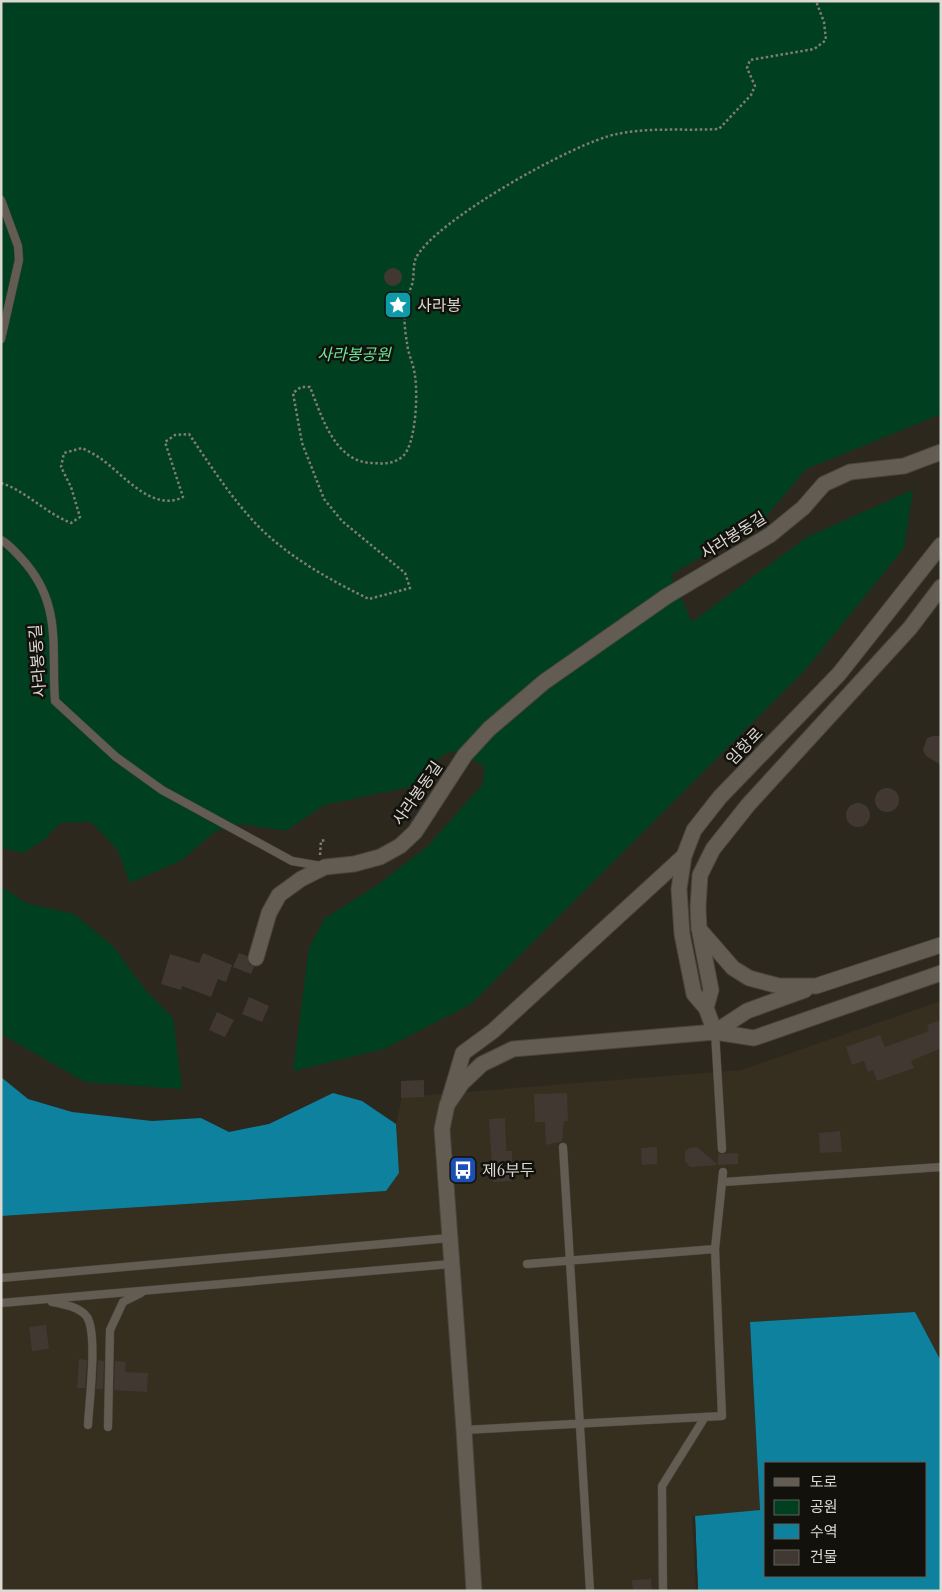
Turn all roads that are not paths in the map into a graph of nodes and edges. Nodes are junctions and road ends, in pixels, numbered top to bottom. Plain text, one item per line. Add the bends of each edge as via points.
1 (1, 200) edge
2 (1, 339) edge
3 (941, 452) edge
4 (1, 540) edge
5 (941, 545) edge
6 (941, 587) edge
7 (684, 856) junction
8 (322, 867) junction
9 (699, 930) junction
10 (941, 945) edge
11 (256, 958) dead end
12 (941, 973) edge
13 (816, 986) junction
14 (706, 1008) junction
15 (715, 1032) junction
16 (447, 1106) junction
17 (563, 1147) dead end
18 (722, 1149) dead end
19 (941, 1167) edge
20 (723, 1172) dead end
21 (724, 1182) junction
22 (449, 1238) junction
23 (716, 1249) junction
24 (570, 1260) junction
25 (451, 1264) junction
26 (527, 1264) dead end
27 (1, 1278) edge
28 (145, 1291) junction
29 (43, 1300) junction
30 (1, 1303) edge
31 (705, 1417) junction
32 (580, 1424) junction
33 (88, 1425) dead end
34 (108, 1428) dead end
35 (464, 1430) junction
36 (474, 1591) edge
37 (590, 1591) edge
38 (663, 1591) edge

1 - 2 lane via 18,246 19,260
3 - 8 street, 사라봉동길 via 904,466 850,472 824,484 803,508 770,535 651,606 544,682 465,755 415,832 400,846 380,857
4 - 8 lane, 사라봉동길 via 26,563 42,585 50,607 55,701 116,757 162,790 292,862
5 - 7 street, 임항로 via 839,674 720,797 694,830
6 - 9 street, 임항로 via 910,628 765,786 713,849 700,875
7 - 14 street, 임항로 via 679,889 682,934 694,994
7 - 16 street via 493,1031 463,1053
8 - 11 street via 279,895 269,914
9 - 13 street via 733,968 749,978 779,986
9 - 14 street, 임항로 via 711,990
10 - 13 street
12 - 15 street via 754,1038
13 - 15 street via 747,1011
14 - 15 street, 임항로
15 - 16 street via 513,1049 482,1064 462,1083
15 - 18 lane
16 - 22 street via 442,1129
17 - 24 lane
19 - 21 lane
20 - 21 lane
21 - 23 lane
22 - 25 street
22 - 27 lane
23 - 24 lane
23 - 31 lane via 722,1416
24 - 26 lane
24 - 32 lane
25 - 28 lane
25 - 35 street
28 - 29 lane
28 - 34 lane via 123,1302 110,1330
29 - 30 lane
29 - 33 lane via 70,1306 86,1316 92,1331
31 - 32 lane
31 - 38 lane via 662,1486
32 - 35 lane
32 - 37 lane
35 - 36 street

